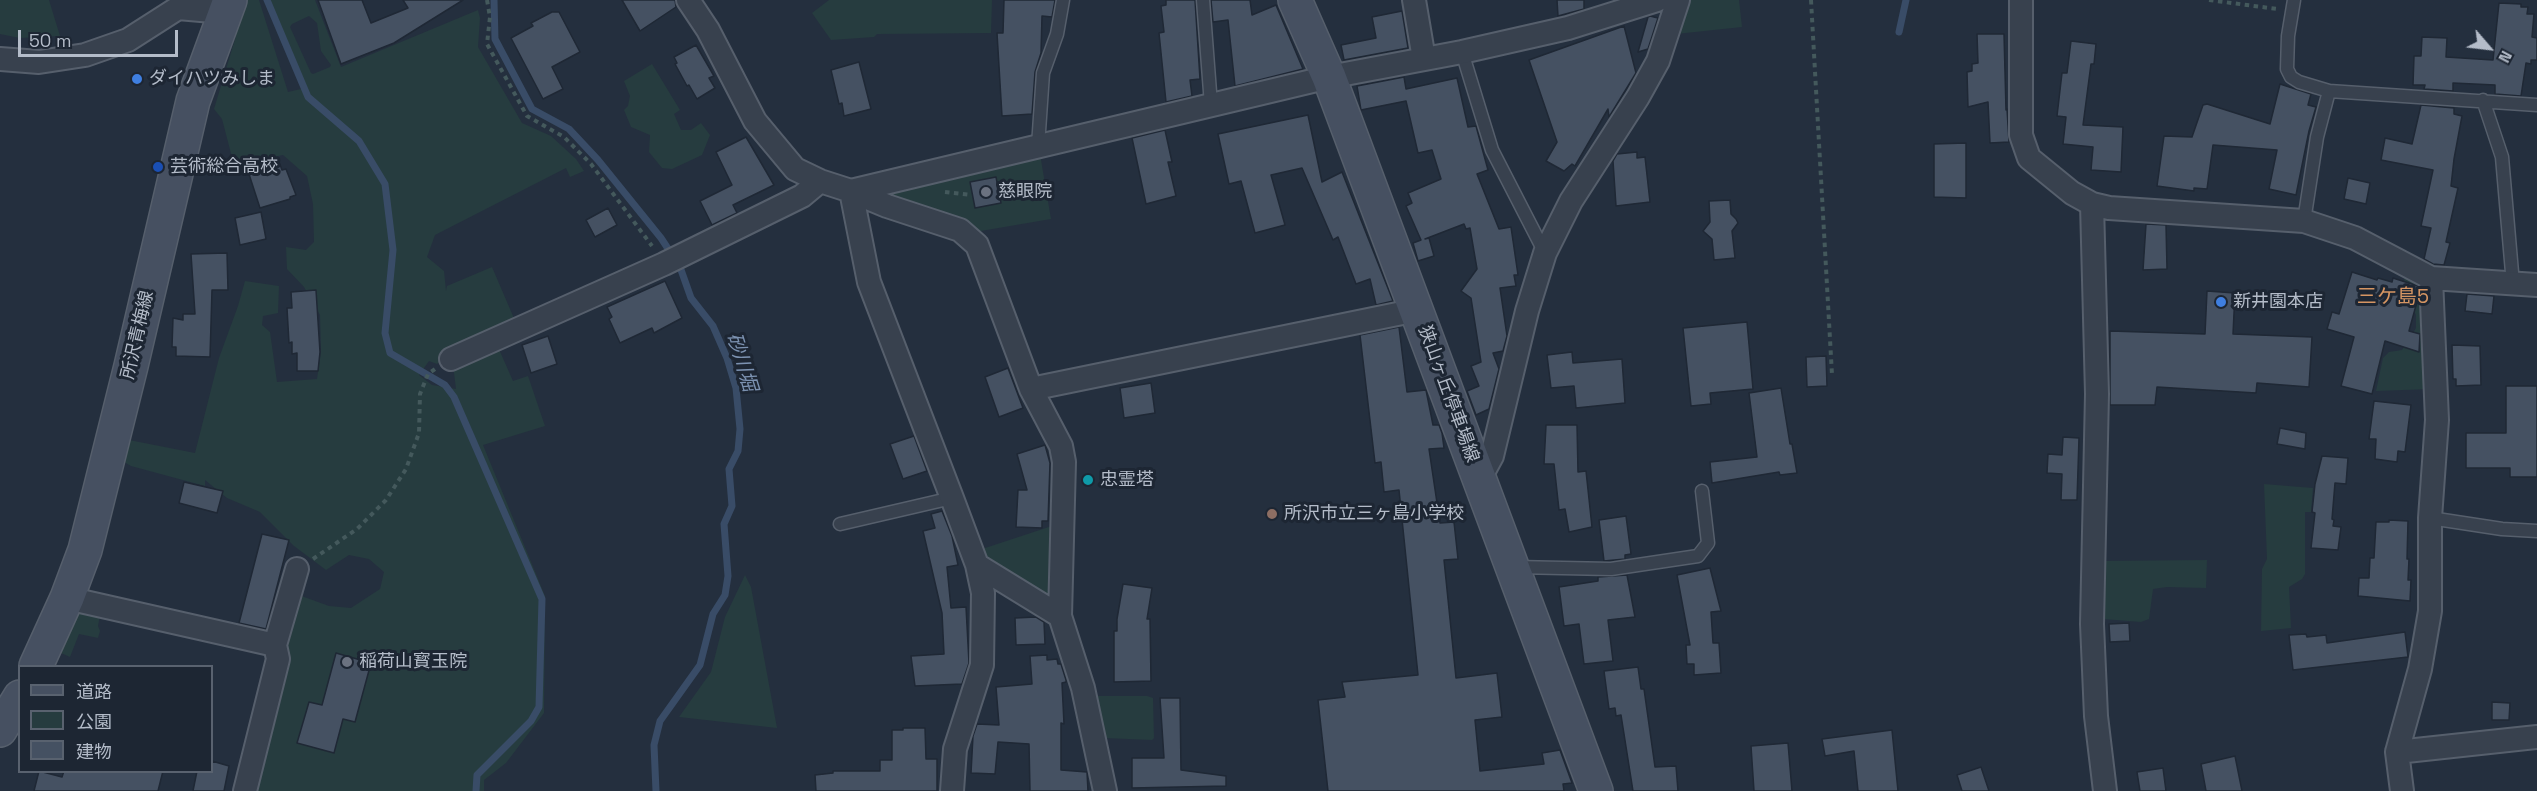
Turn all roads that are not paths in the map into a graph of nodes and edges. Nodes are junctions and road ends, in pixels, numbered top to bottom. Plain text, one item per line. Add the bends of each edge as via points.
1 (688, 0) edge
2 (1063, 0) edge
3 (1203, 0) edge
4 (1295, 0) edge
5 (1414, 0) edge
6 (1657, 0) edge
7 (1678, 0) edge
8 (2020, 0) edge
9 (227, 6) edge
10 (2292, 6) edge
11 (1462, 52) junction
12 (0, 59) edge
13 (1424, 59) junction
14 (1329, 77) junction
15 (2329, 91) junction
16 (2483, 100) junction
17 (1211, 105) junction
18 (2537, 105) edge
19 (1038, 146) junction
20 (820, 181) junction
21 (851, 191) junction
22 (2092, 204) junction
23 (2304, 221) junction
24 (1545, 253) junction
25 (2431, 278) junction
26 (2513, 284) junction
27 (2537, 285) edge
28 (1417, 310) junction
29 (451, 359) dead end
30 (1031, 389) junction
31 (1480, 478) junction
32 (1702, 491) dead end
33 (952, 498) junction
34 (2430, 518) junction
35 (840, 524) dead end
36 (2537, 531) edge
37 (977, 565) junction
38 (1513, 567) junction
39 (297, 569) road end
40 (67, 598) junction
41 (1060, 616) junction
42 (275, 645) junction
43 (36, 665) edge
44 (18, 700) edge
45 (0, 730) edge
46 (2537, 737) edge
47 (2397, 752) junction
48 (245, 791) edge
49 (952, 791) edge
50 (1105, 791) edge
51 (1596, 791) edge
52 (2105, 791) edge
53 (2402, 791) edge

1 - 20 street via 762,130 795,169
2 - 19 lane via 1057,34 1043,73
3 - 17 lane
4 - 14 main road, 狭山ヶ丘停車場線
5 - 13 street
6 - 11 street via 1568,28
7 - 24 street via 1658,61 1571,201
8 - 22 street via 2021,135 2029,158
9 - 12 street via 178,8 128,40 85,56 39,62
9 - 40 main road, 所沢青梅線 via 193,100 119,412 84,550
10 - 15 lane via 2288,69 2291,77
11 - 13 street
11 - 24 lane via 1492,150
13 - 14 street
14 - 17 street
14 - 28 main road, 狭山ヶ丘停車場線
15 - 16 lane
15 - 23 lane via 2317,137
16 - 18 lane
16 - 26 lane via 2502,157
17 - 19 street
19 - 21 street
20 - 21 street
20 - 29 street via 802,196 674,259
21 - 30 street via 960,231 977,245
21 - 33 street via 869,282
22 - 23 street
22 - 52 street via 2097,394 2092,624 2096,717
23 - 25 street via 2355,238
24 - 31 street via 1492,456
25 - 26 street
25 - 34 street via 2437,420
26 - 27 street
28 - 30 street
28 - 31 main road, 狭山ヶ丘停車場線
30 - 41 street via 1061,446 1064,462
31 - 38 main road, 狭山ヶ丘停車場線
32 - 38 lane via 1708,543 1698,556 1611,569
33 - 35 lane
33 - 37 street
34 - 36 lane
34 - 47 street via 2430,611 2420,669
37 - 41 street
37 - 49 street via 983,593 982,665 955,749
38 - 51 main road, 狭山ヶ丘停車場線
39 - 42 street
40 - 42 street
40 - 43 main road, 所沢青梅線
41 - 50 street via 1083,688
42 - 48 street via 278,659
44 - 45 main road
46 - 47 street
47 - 53 street

